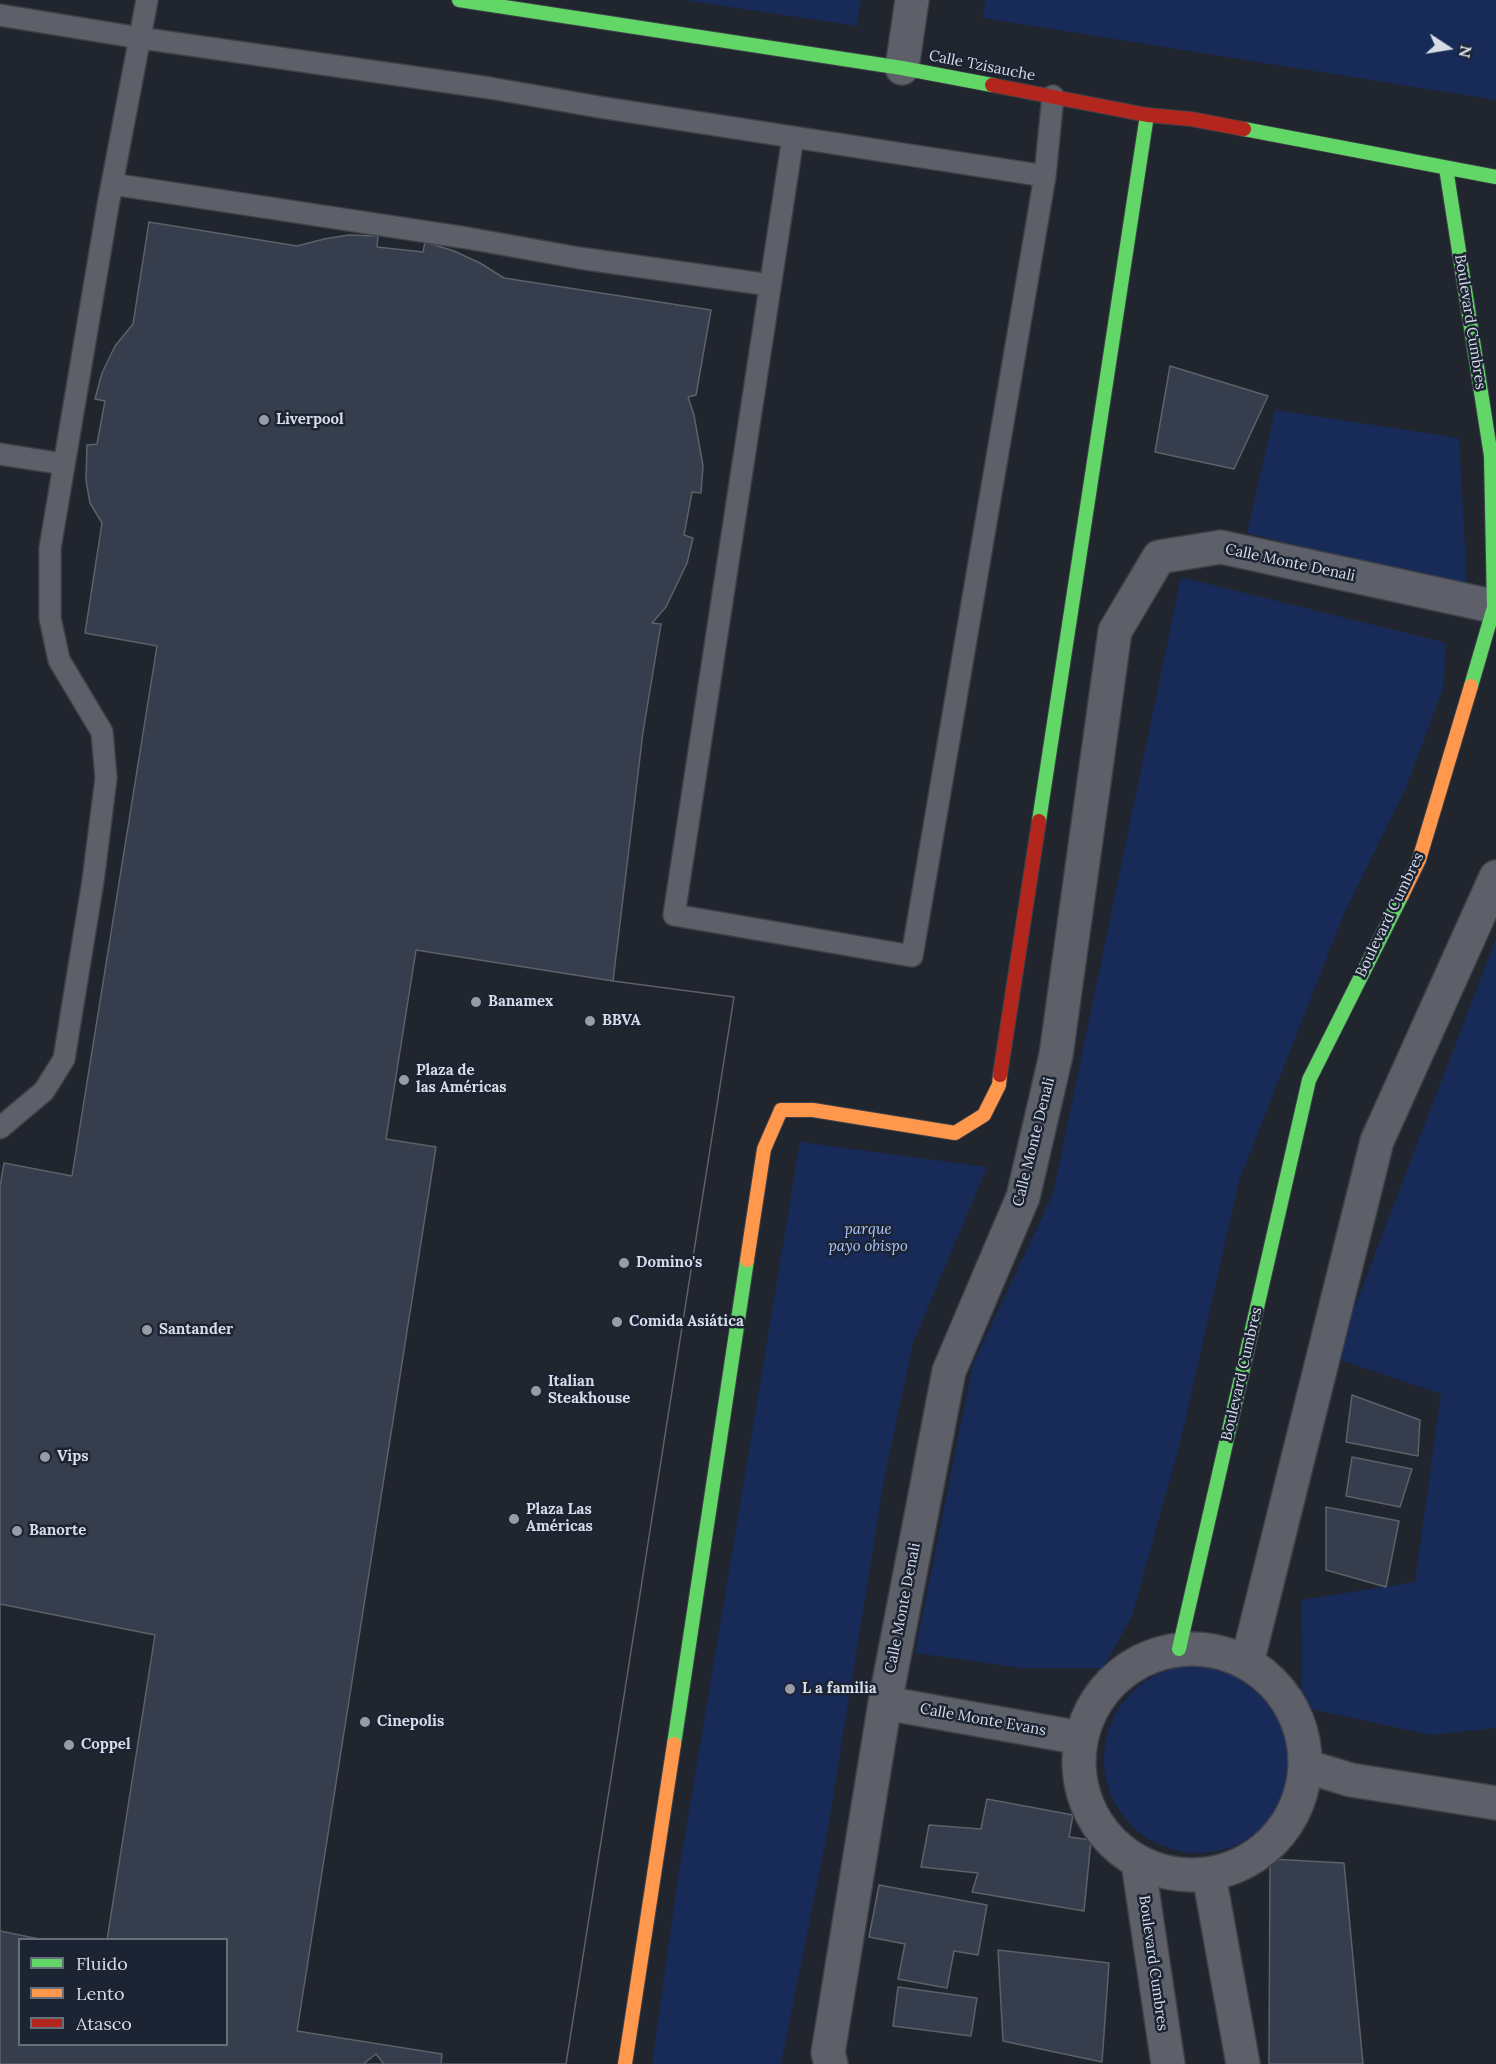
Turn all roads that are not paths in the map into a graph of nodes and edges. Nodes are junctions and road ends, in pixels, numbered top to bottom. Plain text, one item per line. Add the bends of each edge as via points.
1 (147, 0) edge
2 (459, 0) edge
3 (912, 0) edge
4 (0, 15) edge
5 (140, 38) junction
6 (902, 68) junction
7 (1053, 96) junction
8 (1148, 114) junction
9 (793, 137) junction
10 (1446, 168) junction
11 (1045, 176) junction
12 (1496, 177) edge
13 (112, 184) junction
14 (770, 285) junction
15 (0, 454) edge
16 (64, 464) junction
17 (1495, 607) edge
18 (1496, 877) edge
19 (0, 1128) edge
20 (1179, 1649) junction
21 (1248, 1663) junction
22 (885, 1703) junction
23 (1081, 1738) junction
24 (1305, 1766) junction
25 (1496, 1803) edge
26 (1138, 1862) junction
27 (1209, 1875) junction
28 (828, 2060) edge
29 (625, 2064) edge
30 (1168, 2064) edge
31 (1243, 2064) edge

1 - 5 lane
2 - 6 street, Calle Tzisauche
3 - 6 street
4 - 5 lane
5 - 9 lane via 490,88
5 - 13 lane
6 - 7 street, Calle Tzisauche
7 - 8 street, Calle Tzisauche
7 - 11 lane
8 - 10 street, Calle Tzisauche
8 - 29 street via 999,1085 984,1115 955,1133 813,1110 781,1110 764,1149
9 - 11 lane
9 - 14 lane
10 - 12 street, Calle Tzisauche
10 - 17 street, Boulevard Cumbres via 1491,456
11 - 14 lane via 912,956 674,915
13 - 14 lane
13 - 16 lane
15 - 16 lane
16 - 19 lane via 50,548 50,618 59,660 102,732 106,778 64,1059 44,1090
17 - 20 street, Boulevard Cumbres via 1419,860 1309,1080
17 - 22 street, Calle Monte Denali via 1221,547 1159,557 1115,631 1056,1054 1023,1197 949,1371
18 - 21 street via 1377,1141
20 - 21 street via 1223,1652
20 - 23 street via 1136,1663 1111,1682 1092,1708
21 - 24 street via 1270,1679 1288,1702 1300,1728
22 - 23 street, Calle Monte Evans
22 - 28 street, Calle Monte Denali
23 - 26 street via 1079,1775 1088,1810 1109,1840
24 - 25 street via 1351,1780
24 - 27 street via 1297,1804 1276,1837 1246,1862
26 - 27 street via 1173,1874
26 - 30 street, Boulevard Cumbres
27 - 31 street

